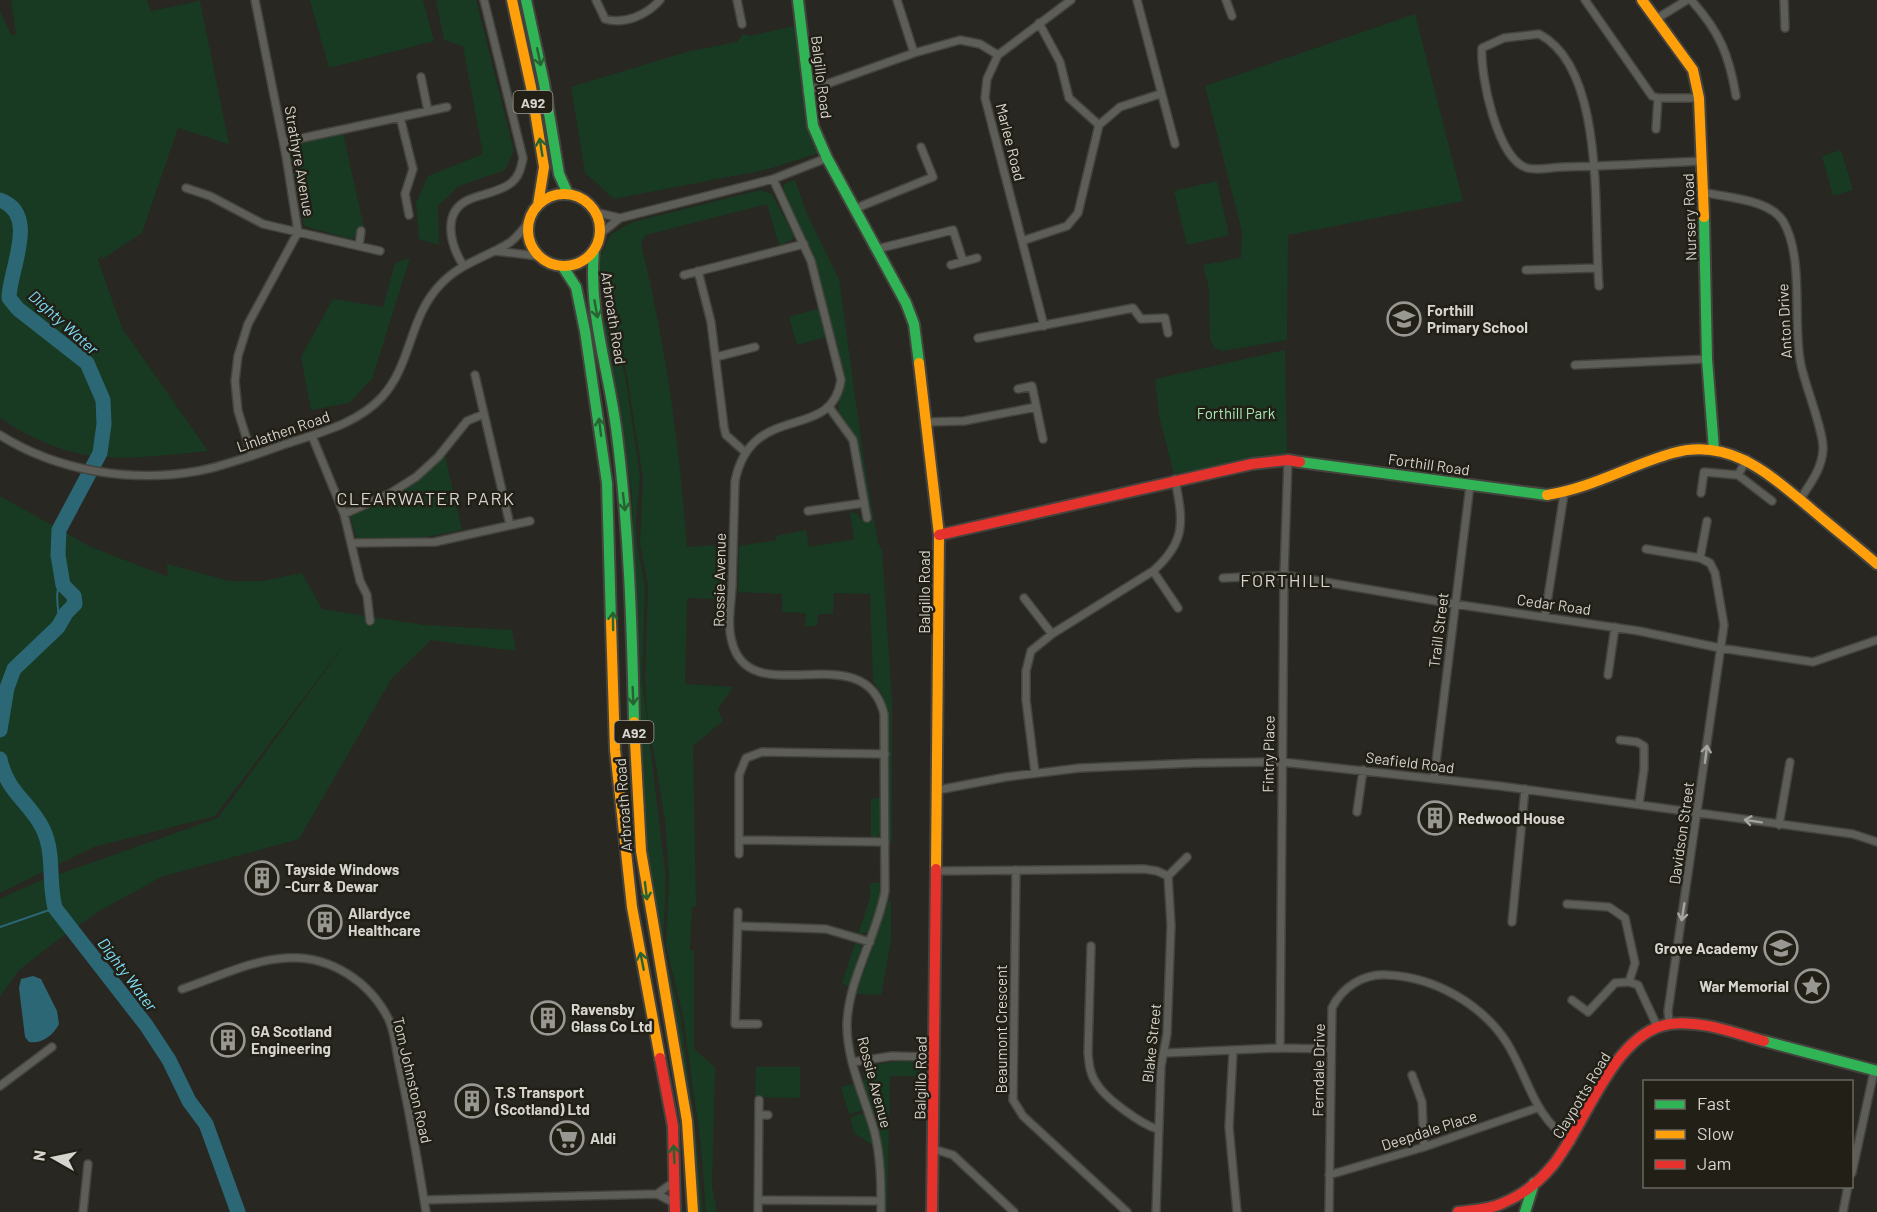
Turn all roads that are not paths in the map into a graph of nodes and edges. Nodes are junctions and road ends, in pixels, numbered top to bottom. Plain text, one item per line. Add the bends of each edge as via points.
1 (255, 0) edge
2 (484, 0) edge
3 (512, 0) edge
4 (526, 0) edge
5 (596, 0) edge
6 (660, 0) edge
7 (737, 0) edge
8 (798, 0) edge
9 (897, 0) edge
10 (1071, 0) edge
11 (1137, 0) edge
12 (1226, 0) edge
13 (1585, 0) edge
14 (1642, 0) edge
15 (1689, 0) edge
16 (1784, 0) edge
17 (1232, 16) dead end
18 (1656, 19) junction
19 (1038, 23) junction
20 (742, 24) dead end
21 (1785, 28) dead end
22 (914, 53) junction
23 (998, 55) junction
24 (421, 77) dead end
25 (807, 91) junction
26 (1160, 94) junction
27 (1736, 96) dead end
28 (1699, 98) junction
29 (1658, 99) junction
30 (447, 107) dead end
31 (428, 111) junction
32 (400, 117) junction
33 (1099, 125) junction
34 (1656, 129) dead end
35 (284, 142) junction
36 (1175, 144) dead end
37 (921, 147) dead end
38 (827, 158) junction
39 (1701, 161) junction
40 (1592, 166) junction
41 (773, 179) junction
42 (186, 188) dead end
43 (1703, 192) junction
44 (568, 194) junction
45 (538, 205) junction
46 (854, 209) junction
47 (595, 212) junction
48 (410, 215) dead end
49 (620, 218) junction
50 (528, 223) junction
51 (361, 231) dead end
52 (298, 232) junction
53 (600, 234) junction
54 (1022, 241) junction
55 (804, 244) junction
56 (359, 246) junction
57 (877, 249) junction
58 (380, 251) dead end
59 (494, 251) junction
60 (594, 251) junction
61 (538, 256) junction
62 (977, 258) dead end
63 (963, 261) junction
64 (463, 265) junction
65 (951, 265) dead end
66 (563, 267) junction
67 (1598, 268) junction
68 (1526, 270) dead end
69 (698, 271) junction
70 (684, 275) dead end
71 (1599, 286) dead end
72 (1044, 326) junction
73 (1168, 333) dead end
74 (978, 338) dead end
75 (755, 347) dead end
76 (716, 357) junction
77 (1707, 359) junction
78 (1575, 365) dead end
79 (475, 375) dead end
80 (1018, 389) dead end
81 (829, 407) junction
82 (1036, 407) junction
83 (484, 414) junction
84 (927, 422) junction
85 (0, 435) edge
86 (312, 436) junction
87 (1043, 439) dead end
88 (1714, 450) junction
89 (745, 452) junction
90 (252, 456) junction
91 (1747, 459) junction
92 (1288, 460) junction
93 (1738, 475) junction
94 (1175, 479) junction
95 (1470, 485) junction
96 (1701, 492) dead end
97 (1564, 494) junction
98 (1801, 498) junction
99 (1772, 501) dead end
100 (864, 503) junction
101 (808, 511) dead end
102 (344, 514) junction
103 (867, 518) dead end
104 (530, 521) dead end
105 (1707, 521) dead end
106 (510, 525) junction
107 (939, 534) junction
108 (353, 543) junction
109 (1646, 549) dead end
110 (1700, 558) junction
111 (1877, 564) edge
112 (1153, 571) junction
113 (1284, 575) junction
114 (1223, 578) dead end
115 (1024, 598) dead end
116 (1454, 604) junction
117 (1178, 608) dead end
118 (1545, 616) junction
119 (370, 621) dead end
120 (1615, 627) junction
121 (1052, 634) junction
122 (1877, 640) edge
123 (1720, 648) junction
124 (1608, 675) dead end
125 (1620, 740) dead end
126 (885, 754) junction
127 (1282, 762) junction
128 (1790, 762) dead end
129 (1363, 770) junction
130 (1035, 773) junction
131 (1434, 779) junction
132 (1526, 789) junction
133 (938, 790) junction
134 (1639, 804) junction
135 (1357, 812) dead end
136 (1698, 812) junction
137 (1779, 825) junction
138 (739, 840) junction
139 (885, 842) junction
140 (1877, 842) edge
141 (739, 854) dead end
142 (1187, 857) dead end
143 (1016, 870) junction
144 (937, 871) junction
145 (1168, 876) junction
146 (1567, 904) dead end
147 (738, 912) dead end
148 (1512, 922) dead end
149 (738, 926) junction
150 (870, 942) junction
151 (1091, 946) dead end
152 (1629, 982) junction
153 (182, 989) dead end
154 (1572, 1000) dead end
155 (1669, 1022) junction
156 (758, 1024) dead end
157 (1658, 1026) junction
158 (52, 1047) dead end
159 (1280, 1048) junction
160 (1330, 1049) junction
161 (1233, 1051) junction
162 (1165, 1053) junction
163 (935, 1057) junction
164 (853, 1062) junction
165 (1876, 1071) edge
166 (1412, 1075) dead end
167 (0, 1086) edge
168 (759, 1100) dead end
169 (1537, 1108) junction
170 (759, 1115) junction
171 (768, 1116) dead end
172 (1157, 1129) junction
173 (1571, 1142) junction
174 (1424, 1146) junction
175 (933, 1149) junction
176 (88, 1164) dead end
177 (1853, 1165) edge
178 (1329, 1174) junction
179 (676, 1180) junction
180 (1534, 1183) junction
181 (1848, 1188) edge
182 (657, 1194) junction
183 (424, 1200) junction
184 (758, 1200) junction
185 (881, 1201) junction
186 (676, 1208) edge
187 (83, 1212) edge
188 (426, 1212) edge
189 (693, 1212) edge
190 (758, 1212) edge
191 (880, 1212) edge
192 (932, 1212) edge
193 (1014, 1212) edge
194 (1127, 1212) edge
195 (1156, 1212) edge
196 (1237, 1212) edge
197 (1329, 1212) edge
198 (1458, 1212) edge
199 (1525, 1212) edge
200 (1843, 1212) edge

1 - 35 street, Strathyre Avenue
2 - 64 street via 523,159 511,183 463,202 454,213 450,230
45 -> 3 main road, A92 via 544,166
4 -> 44 main road, A92 via 559,174
5 - 6 street via 606,19 615,22 634,18
7 - 20 street
8 - 25 main road, Balgillo Road
9 - 22 street
10 - 19 street, Marlee Road
11 - 26 street
12 - 17 street
13 - 29 street via 1652,96
14 - 18 main road, Nursery Road
15 - 18 street
15 - 27 street via 1718,34 1731,63
16 - 21 street
18 - 28 main road, Nursery Road via 1693,70
19 - 23 street, Marlee Road
19 - 33 street via 1060,62 1069,98
22 - 23 street via 960,40 980,44
22 - 25 street
23 - 54 street, Marlee Road via 987,79 985,98
24 - 31 street
25 - 38 main road, Balgillo Road via 813,126
26 - 33 street via 1120,107
26 - 36 street
28 - 29 street
28 - 39 main road, Nursery Road
29 - 34 street
30 - 31 street
31 - 32 street
32 - 35 street
32 - 48 street via 413,169 405,194
33 - 54 street via 1078,213 1067,226
35 - 52 street, Strathyre Avenue
37 - 46 street via 933,177
38 - 41 street
38 - 46 main road, Balgillo Road
39 - 40 street
39 - 43 main road, Nursery Road
40 - 40 street via 1527,168 1514,158 1502,140 1488,100 1482,48 1504,38 1539,33 1558,49 1585,97
40 - 67 street
41 - 49 street
41 - 55 street
42 - 52 street via 210,196 257,222
43 - 77 main road, Nursery Road
43 - 98 street, Anton Drive via 1770,209 1782,220 1790,237 1798,291 1800,364 1823,446 1821,467
44 - 45 main road via 551,196
44 - 47 main road via 579,197
45 - 50 main road, A92
46 - 57 main road, Balgillo Road
47 - 49 street
47 - 53 main road
49 - 53 street
50 - 59 street, Linlathen Road via 510,242
50 - 61 main road via 529,241
51 - 56 street
52 - 56 street
52 - 90 street, Strathyre Avenue via 249,324 238,356 237,404
53 - 60 main road, A92
54 - 72 street, Marlee Road
55 - 69 street
55 - 81 street via 840,369 839,389
56 - 58 street
57 - 63 street via 952,230
57 - 84 main road, Balgillo Road via 914,324
59 - 61 street
59 - 64 street, Linlathen Road
60 - 66 main road via 580,263
60 -> 189 main road, Arbroath Road / A92 via 592,284 613,407 629,543 641,850 651,935 689,1125
61 - 66 main road
62 - 63 street
63 - 65 street
64 - 86 street, Linlathen Road via 444,280 426,303 400,369 381,398 353,419
179 -> 66 main road, Arbroath Road / A92 via 673,1126 632,907 615,750 612,564 600,426 578,296
67 - 68 street
67 - 71 street
69 - 70 street
69 - 76 street
72 - 73 street via 1133,308 1141,319 1165,318
72 - 74 street
75 - 76 street
76 - 89 street via 726,435
77 - 78 street
77 - 88 main road, Nursery Road
79 - 83 street
80 - 82 street via 1032,386
81 - 89 street, Rossie Avenue via 812,418 764,433
81 - 100 street via 853,440
82 - 84 street via 964,421
82 - 87 street
83 - 102 street via 467,421 438,457 410,481
83 - 106 street
84 - 107 main road, Balgillo Road
85 - 90 street, Linlathen Road via 67,466 106,472 186,473
86 - 90 street, Linlathen Road
86 - 102 street
88 - 91 main road, Forthill Road
88 - 97 main road, Forthill Road via 1681,451 1647,459
89 - 126 street, Rossie Avenue via 735,481 730,629 737,654 755,671 845,675 866,682 882,705
91 - 93 street
91 - 98 main road, Forthill Road
92 - 94 main road, Forthill Road
92 - 95 main road, Forthill Road
92 - 113 street, Fintry Place
93 - 96 street via 1704,472
93 - 99 street
94 - 107 main road, Forthill Road
94 - 112 street via 1181,511 1180,535 1174,549
95 - 97 main road, Forthill Road via 1524,494
95 - 116 street, Traill Street
97 - 118 street
98 - 111 main road, Forthill Road
100 - 101 street
100 - 103 street
102 - 108 street
104 - 106 street
105 - 110 street
106 - 108 street via 435,542
107 - 133 main road, Balgillo Road
108 - 119 street
109 - 110 street
110 - 123 street, Davidson Street via 1710,563 1715,573 1724,625
112 - 117 street
112 - 121 street
113 - 114 street, Cedar Road
113 - 116 street, Cedar Road
113 - 127 street, Fintry Place
115 - 121 street
116 - 118 street, Cedar Road
116 - 131 street, Traill Street
118 - 120 street, Cedar Road
120 - 123 street, Cedar Road
120 - 124 street
121 - 130 street via 1031,651 1026,671
122 - 123 street, Cedar Road via 1813,662
136 -> 123 street, Davidson Street
125 - 134 street via 1644,746
126 - 138 street via 753,753 746,758 739,775
126 - 139 street, Rossie Avenue
127 - 129 street, Seafield Road
127 - 130 street, Seafield Road via 1196,762
127 - 159 street, Fintry Place
128 - 137 street
129 - 131 street, Seafield Road
129 - 135 street
130 - 133 street, Seafield Road
131 - 132 street, Seafield Road
132 - 134 street, Seafield Road
132 - 148 street
133 - 144 main road, Balgillo Road
134 - 136 street, Seafield Road
137 -> 136 street, Seafield Road
136 -> 155 street, Davidson Street
137 - 140 street, Seafield Road via 1853,834
138 - 139 street
138 - 141 street
139 - 150 street, Rossie Avenue via 885,891
142 - 145 street
143 - 144 street
143 - 145 street via 1144,869
143 - 194 street, Beaumont Crescent via 1013,1100 1023,1116
144 - 163 main road, Balgillo Road
145 - 162 street, Blake Street via 1171,925
146 - 152 street via 1609,907 1625,918 1635,963
147 - 149 street
149 - 150 street via 826,929
149 - 156 street via 735,1024
150 - 164 street, Rossie Avenue via 848,1009 848,1045
151 - 172 street via 1090,1070 1097,1086 1144,1125
152 - 154 street via 1615,983 1588,1012
152 - 157 street via 1638,985
153 - 183 street, Tom Johnston Road via 286,958 333,965 357,980 390,1022
155 - 157 main road, Claypotts Road
155 - 165 main road, Claypotts Road via 1695,1023
157 - 173 main road, Claypotts Road via 1619,1059
158 - 167 street
159 - 160 street
159 - 161 street
160 - 169 street, Ferndale Drive via 1332,1008 1344,990 1382,974 1415,979 1455,995 1491,1023 1506,1043
160 - 178 street, Ferndale Drive
161 - 162 street
161 - 196 street via 1230,1127
162 - 172 street, Blake Street
163 - 164 street via 892,1056
163 - 175 main road, Balgillo Road
164 - 185 street, Rossie Avenue via 876,1142
165 - 177 street
166 - 174 street via 1422,1102
168 - 170 street
169 - 173 street, Ferndale Drive
169 - 174 street, Deepdale Place
170 - 171 street
170 - 184 street
172 - 195 street, Blake Street
173 - 180 main road, Claypotts Road
174 - 178 street, Deepdale Place
175 - 192 main road, Balgillo Road
175 - 193 street via 953,1155
176 - 187 street
178 - 197 street, Ferndale Drive
179 - 182 street
179 - 186 main road, Arbroath Road / A92
180 - 198 main road, Claypotts Road via 1494,1207
180 - 199 main road
181 - 200 street
182 - 183 street
182 - 186 street
183 - 188 street, Tom Johnston Road
184 - 185 street
184 - 190 street
185 - 191 street, Rossie Avenue

